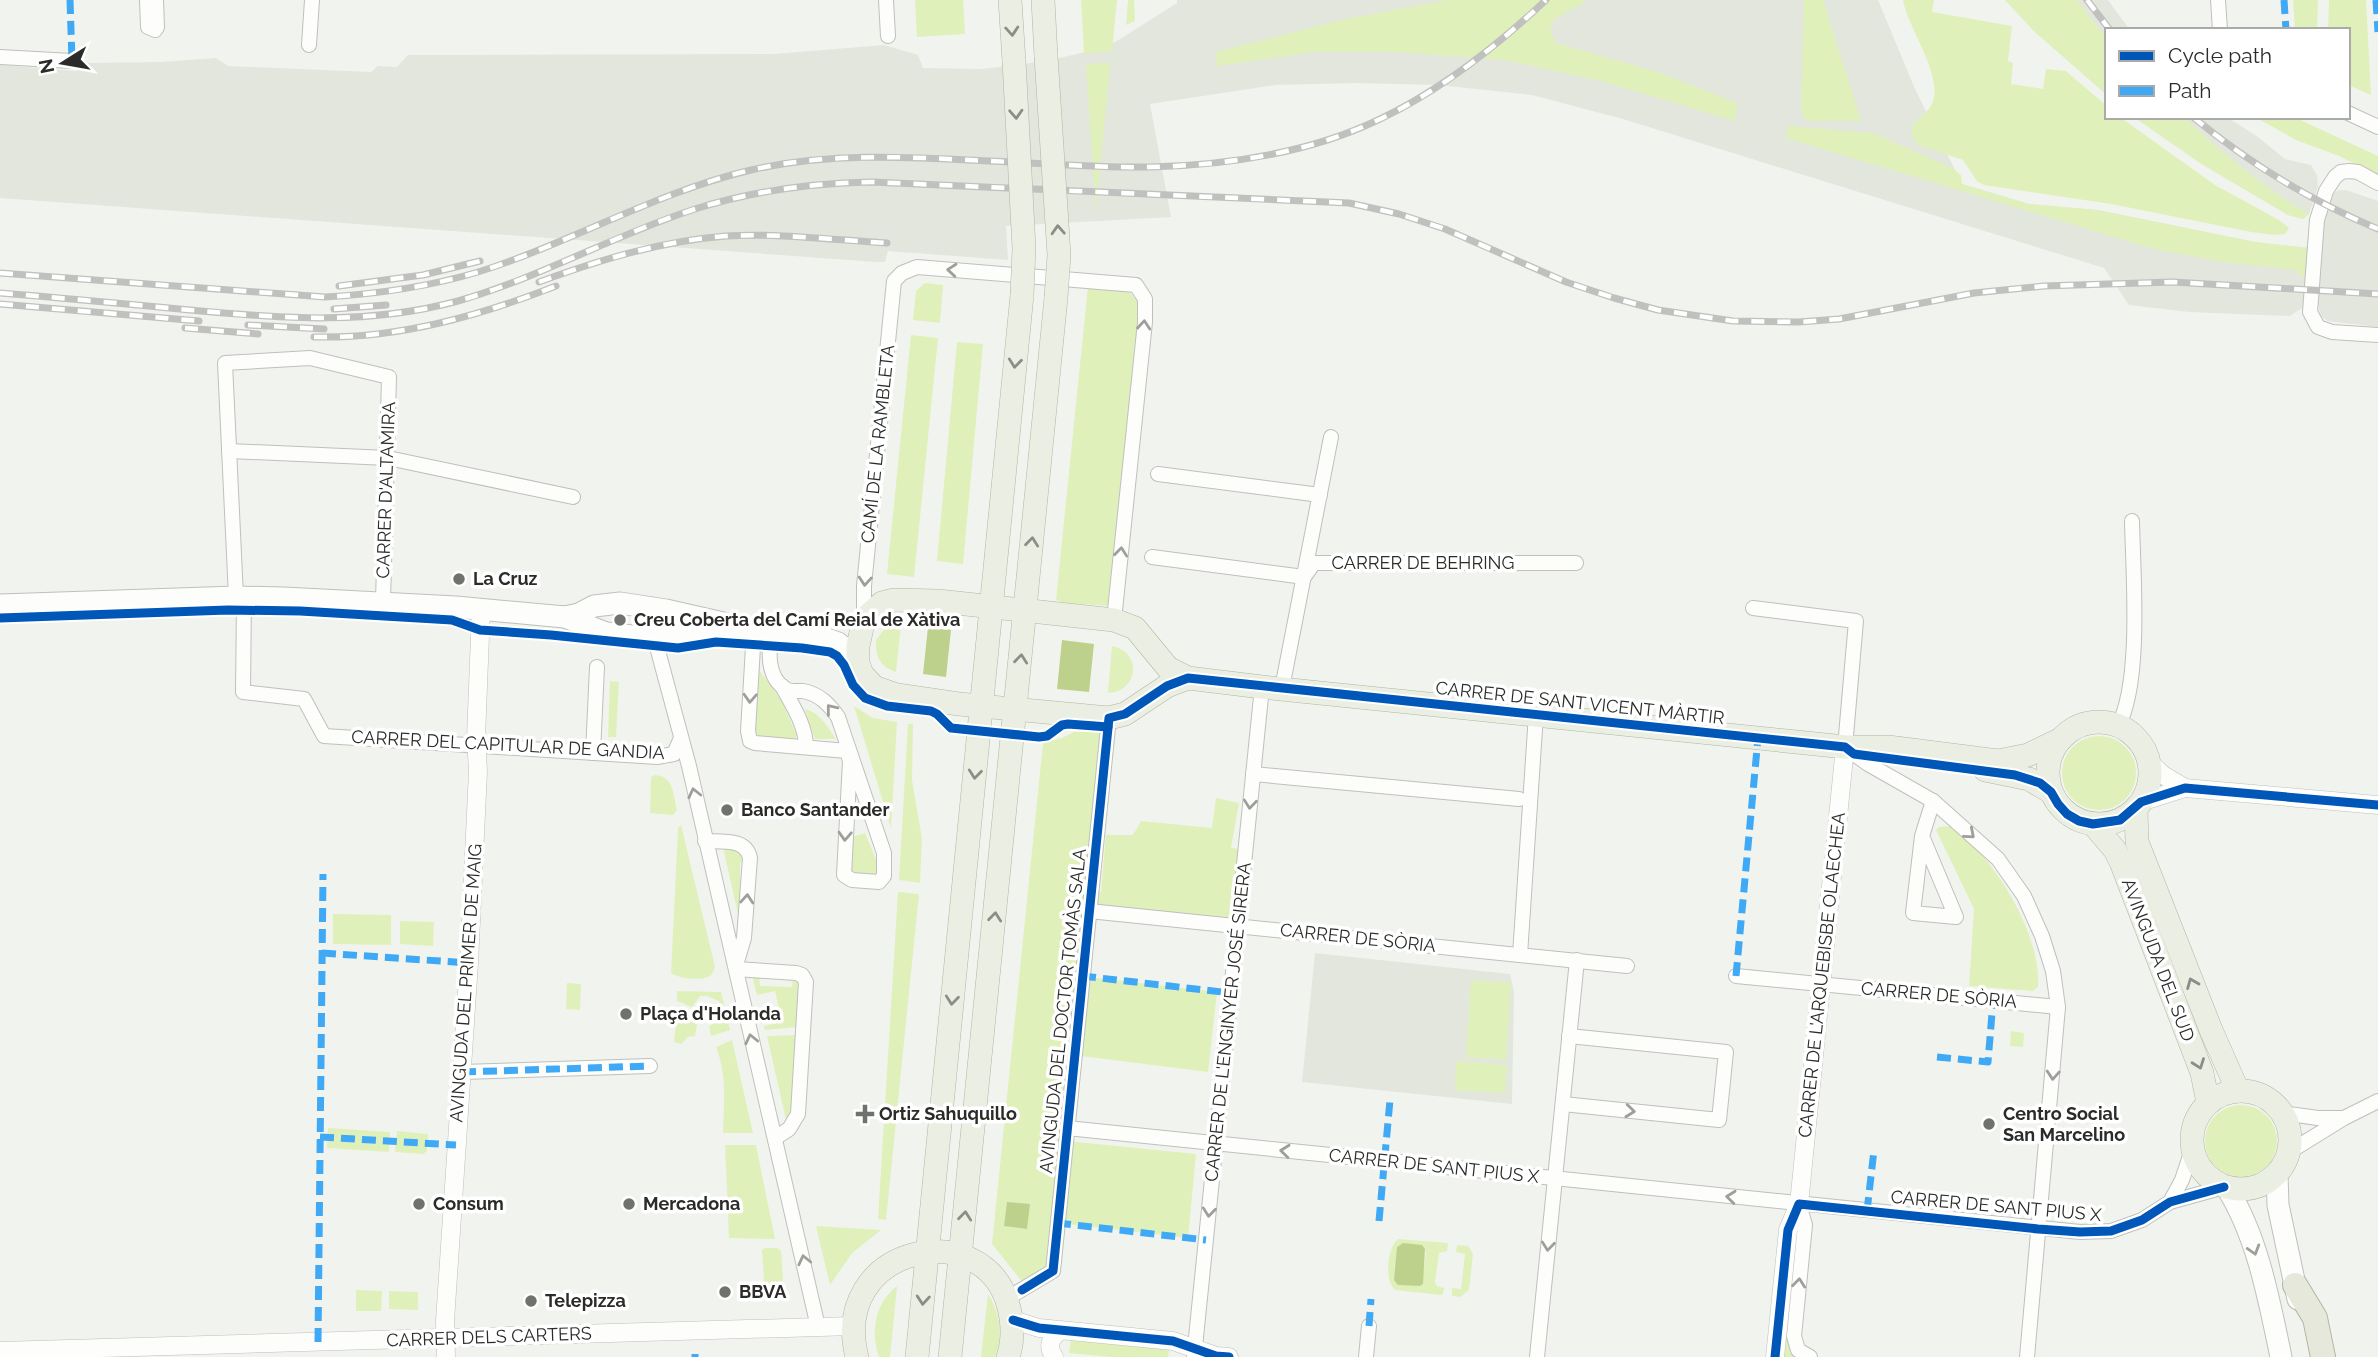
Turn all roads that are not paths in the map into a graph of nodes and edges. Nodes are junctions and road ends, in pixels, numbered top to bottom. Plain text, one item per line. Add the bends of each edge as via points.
1 (147, 0) edge
2 (156, 0) edge
3 (312, 0) edge
4 (886, 0) edge
5 (1010, 0) edge
6 (1043, 0) edge
7 (2218, 0) edge
8 (2220, 28) edge
9 (888, 36) dead end
10 (309, 45) dead end
11 (0, 57) edge
12 (72, 61) dead end
13 (2350, 114) edge
14 (2378, 127) edge
15 (2378, 183) edge
16 (2378, 335) edge
17 (1331, 437) dead end
18 (229, 451) junction
19 (388, 458) junction
20 (1158, 474) dead end
21 (1320, 495) junction
22 (573, 497) dead end
23 (2132, 521) dead end
24 (1152, 557) dead end
25 (1576, 563) dead end
26 (1304, 577) junction
27 (240, 597) junction
28 (383, 602) junction
29 (607, 604) junction
30 (0, 605) edge
31 (632, 605) junction
32 (990, 607) junction
33 (1753, 608) dead end
34 (481, 610) junction
35 (1026, 610) junction
36 (565, 617) junction
37 (864, 619) junction
38 (1114, 620) junction
39 (1135, 628) junction
40 (762, 631) junction
41 (644, 632) junction
42 (606, 633) junction
43 (824, 638) junction
44 (597, 667) dead end
45 (862, 674) junction
46 (1188, 678) junction
47 (782, 686) junction
48 (1272, 688) junction
49 (982, 706) junction
50 (1016, 709) junction
51 (1536, 714) junction
52 (1111, 717) junction
53 (2118, 726) junction
54 (681, 738) junction
55 (2061, 739) junction
56 (477, 746) junction
57 (806, 747) junction
58 (1850, 750) junction
59 (593, 753) junction
60 (2149, 762) junction
61 (1253, 774) junction
62 (2185, 788) junction
63 (2051, 792) junction
64 (1519, 799) dead end
65 (1933, 801) junction
66 (2378, 805) edge
67 (2138, 806) junction
68 (2093, 824) junction
69 (1922, 836) junction
70 (705, 841) junction
71 (1089, 911) junction
72 (1238, 926) junction
73 (1520, 955) junction
74 (1577, 960) junction
75 (1627, 966) dead end
76 (736, 967) junction
77 (1736, 976) dead end
78 (1821, 984) junction
79 (2058, 1007) junction
80 (1569, 1037) junction
81 (650, 1066) dead end
82 (462, 1072) junction
83 (2238, 1091) junction
84 (2378, 1101) edge
85 (2208, 1103) junction
86 (1563, 1104) junction
87 (2282, 1112) junction
88 (2344, 1118) junction
89 (1068, 1128) junction
90 (775, 1138) junction
91 (1216, 1144) junction
92 (2192, 1150) junction
93 (2289, 1152) junction
94 (2277, 1174) junction
95 (1555, 1178) junction
96 (2225, 1188) junction
97 (2169, 1202) junction
98 (1799, 1204) junction
99 (2038, 1229) junction
100 (927, 1251) junction
101 (960, 1255) junction
102 (2295, 1285) junction
103 (1009, 1309) junction
104 (1369, 1325) dead end
105 (853, 1326) junction
106 (818, 1327) junction
107 (1060, 1331) junction
108 (446, 1348) edge
109 (0, 1351) edge
110 (149, 1352) edge
111 (62, 1353) edge
112 (1194, 1353) edge
113 (1804, 1354) edge
114 (857, 1357) edge
115 (917, 1357) edge
116 (950, 1357) edge
117 (1008, 1357) edge
118 (1054, 1357) edge
119 (1229, 1357) edge
120 (1366, 1357) edge
121 (1537, 1357) edge
122 (1775, 1357) edge
123 (2027, 1357) edge
124 (2281, 1357) edge
125 (2311, 1357) edge
126 (2323, 1357) edge

1 - 2 street via 148,27 155,30
3 - 10 street
4 - 9 street
5 -> 32 main road, bridge via 1024,248
35 -> 6 main road, bridge via 1059,255
7 - 8 street
11 - 12 street
13 - 14 street
15 - 16 street via 2349,170 2330,182 2317,220 2310,312 2318,327 2332,332
17 - 21 street, CARRER DE L'ENGINYER JOSÉ SIRERA
18 - 19 street
18 - 19 street, CARRER D'ALTAMIRA via 225,363 310,358 389,377
18 - 27 street
19 - 22 street
19 - 28 street, CARRER D'ALTAMIRA
20 - 21 street
21 - 26 street, CARRER DE L'ENGINYER JOSÉ SIRERA
23 - 53 street via 2133,653 2125,713
24 - 26 street
25 - 26 street, CARRER DE BEHRING via 1314,563
26 - 48 street, CARRER DE L'ENGINYER JOSÉ SIRERA
27 - 28 main road
27 - 30 main road
27 - 56 street, CARRER DEL CAPITULAR DE GANDIA via 243,692 304,699 324,736
28 - 34 main road
29 - 31 main road
29 - 36 main road
29 - 42 main road via 594,618
31 - 40 main road
31 - 41 main road via 642,613
32 - 35 main road, CARRER DE SANT VICENT MÀRTIR
32 - 37 main road, CARRER DE SANT VICENT MÀRTIR via 894,600 882,603
32 - 49 main road
33 - 58 street via 1856,621
34 - 36 main road
34 - 56 street, AVINGUDA DEL PRIMER DE MAIG
35 - 38 main road, CARRER DE SANT VICENT MÀRTIR
50 -> 35 main road
36 - 42 main road
38 -> 37 street, CAMÍ DE LA RAMBLETA via 1145,299 1136,285 917,267 894,281
37 - 43 main road, CARRER DE SANT VICENT MÀRTIR
37 - 45 main road via 858,646
38 - 39 main road, CARRER DE SANT VICENT MÀRTIR
39 - 46 main road, CARRER DE SANT VICENT MÀRTIR via 1168,668
39 - 52 main road via 1148,658 1148,685
40 - 41 main road via 716,635
40 - 43 main road
40 - 47 street via 770,664
40 -> 57 street via 748,736 755,743
41 - 42 main road
41 - 54 street
43 - 45 main road via 847,650
44 - 59 street
45 - 49 main road via 885,692
46 - 48 main road, CARRER DE SANT VICENT MÀRTIR
46 - 52 main road via 1125,714
47 - 57 street via 800,719
57 -> 47 street via 844,749 849,755 844,875 879,882 884,876 884,853 838,717 813,694
48 - 51 main road, CARRER DE SANT VICENT MÀRTIR
48 - 61 street, CARRER DE L'ENGINYER JOSÉ SIRERA
49 - 50 main road
49 -> 100 main road
50 - 52 main road
101 -> 50 main road
51 - 58 main road, CARRER DE SANT VICENT MÀRTIR
51 - 73 street
52 - 71 street, AVINGUDA DEL DOCTOR TOMÀS SALA
53 - 55 main road via 2092,723
53 - 60 main road via 2138,740
54 - 59 street, CARRER DEL CAPITULAR DE GANDIA via 674,754 668,756
70 -> 54 street
55 - 58 main road, CARRER DE SANT VICENT MÀRTIR via 2028,755 1998,761 1888,747
55 - 63 main road via 2049,764
56 - 59 street, CARRER DEL CAPITULAR DE GANDIA
56 - 82 street, AVINGUDA DEL PRIMER DE MAIG
58 - 63 main road, CARRER DE SANT VICENT MÀRTIR via 2015,775
58 - 65 street
58 - 78 street, CARRER DE L'ARQUEBISBE OLAECHEA
60 - 62 street
60 - 67 main road via 2149,783
61 - 64 street
61 -> 72 street, CARRER DE L'ENGINYER JOSÉ SIRERA
62 - 66 street
62 - 67 street
63 - 68 main road via 2067,814
65 - 69 street
65 -> 79 street via 1998,859 2024,896 2053,971
67 - 68 main road via 2120,820
83 -> 67 main road, AVINGUDA DEL SUD via 2137,842
68 -> 85 main road, AVINGUDA DEL SUD via 2120,862 2202,1073
69 - 69 street via 1913,913 1956,917 1941,883
70 - 76 street
76 -> 70 street via 744,938 748,849
71 - 72 street, CARRER DE SÒRIA
71 - 89 street, AVINGUDA DEL DOCTOR TOMÀS SALA
72 - 73 street, CARRER DE SÒRIA
72 - 91 street, CARRER DE L'ENGINYER JOSÉ SIRERA
73 - 74 street, CARRER DE SÒRIA
74 - 75 street, CARRER DE SÒRIA
74 - 80 street
90 -> 76 street
76 - 90 street via 796,973 806,982 798,1114 789,1129
77 - 78 street, CARRER DE SÒRIA
78 - 79 street, CARRER DE SÒRIA
78 - 98 street, CARRER DE L'ARQUEBISBE OLAECHEA
79 -> 99 street
80 - 86 street
86 -> 80 street via 1719,1120 1726,1052
81 - 82 street
82 - 108 street, AVINGUDA DEL PRIMER DE MAIG
83 - 85 main road
83 - 87 main road via 2258,1094
84 - 88 street
85 - 92 main road via 2194,1124
86 - 95 street
87 - 88 street
87 - 93 main road via 2289,1131
88 - 93 street
89 - 91 street, CARRER DE SANT PIUS X
89 - 103 street, AVINGUDA DEL DOCTOR TOMÀS SALA via 1053,1272
106 -> 90 street
95 -> 91 street, CARRER DE SANT PIUS X
91 -> 112 street, CARRER DE L'ENGINYER JOSÉ SIRERA
92 - 96 main road via 2203,1172
92 - 97 street
93 - 94 main road
94 - 96 main road via 2256,1188
94 - 102 main road via 2277,1205
98 -> 95 street, CARRER DE SANT PIUS X
95 -> 121 street
96 - 97 street, CARRER DE SANT PIUS X
96 -> 124 main road via 2243,1214 2270,1301
97 - 99 street, CARRER DE SANT PIUS X via 2142,1220 2111,1231
98 - 99 street, CARRER DE SANT PIUS X
113 -> 98 street, CARRER DE L'ARQUEBISBE OLAECHEA via 1794,1336 1805,1224
98 - 122 street, CARRER DE L'ARQUEBISBE OLAECHEA via 1788,1230
99 - 123 street
100 - 101 main road
100 - 105 main road via 903,1256 874,1277 856,1308
100 -> 115 main road
101 - 103 main road via 984,1269
101 - 116 main road
102 - 125 main road
102 - 126 highway via 2315,1318
103 - 107 street via 1039,1328
103 - 117 main road via 1012,1344
104 - 120 street
105 - 106 street, CARRER DELS CARTERS
105 - 114 main road
106 - 108 street, CARRER DELS CARTERS
107 - 112 street via 1173,1341
107 - 118 street via 1050,1344
108 - 110 street, CARRER DELS CARTERS
109 - 111 street, CARRER DELS CARTERS
110 - 111 street, CARRER DELS CARTERS
112 - 119 street

